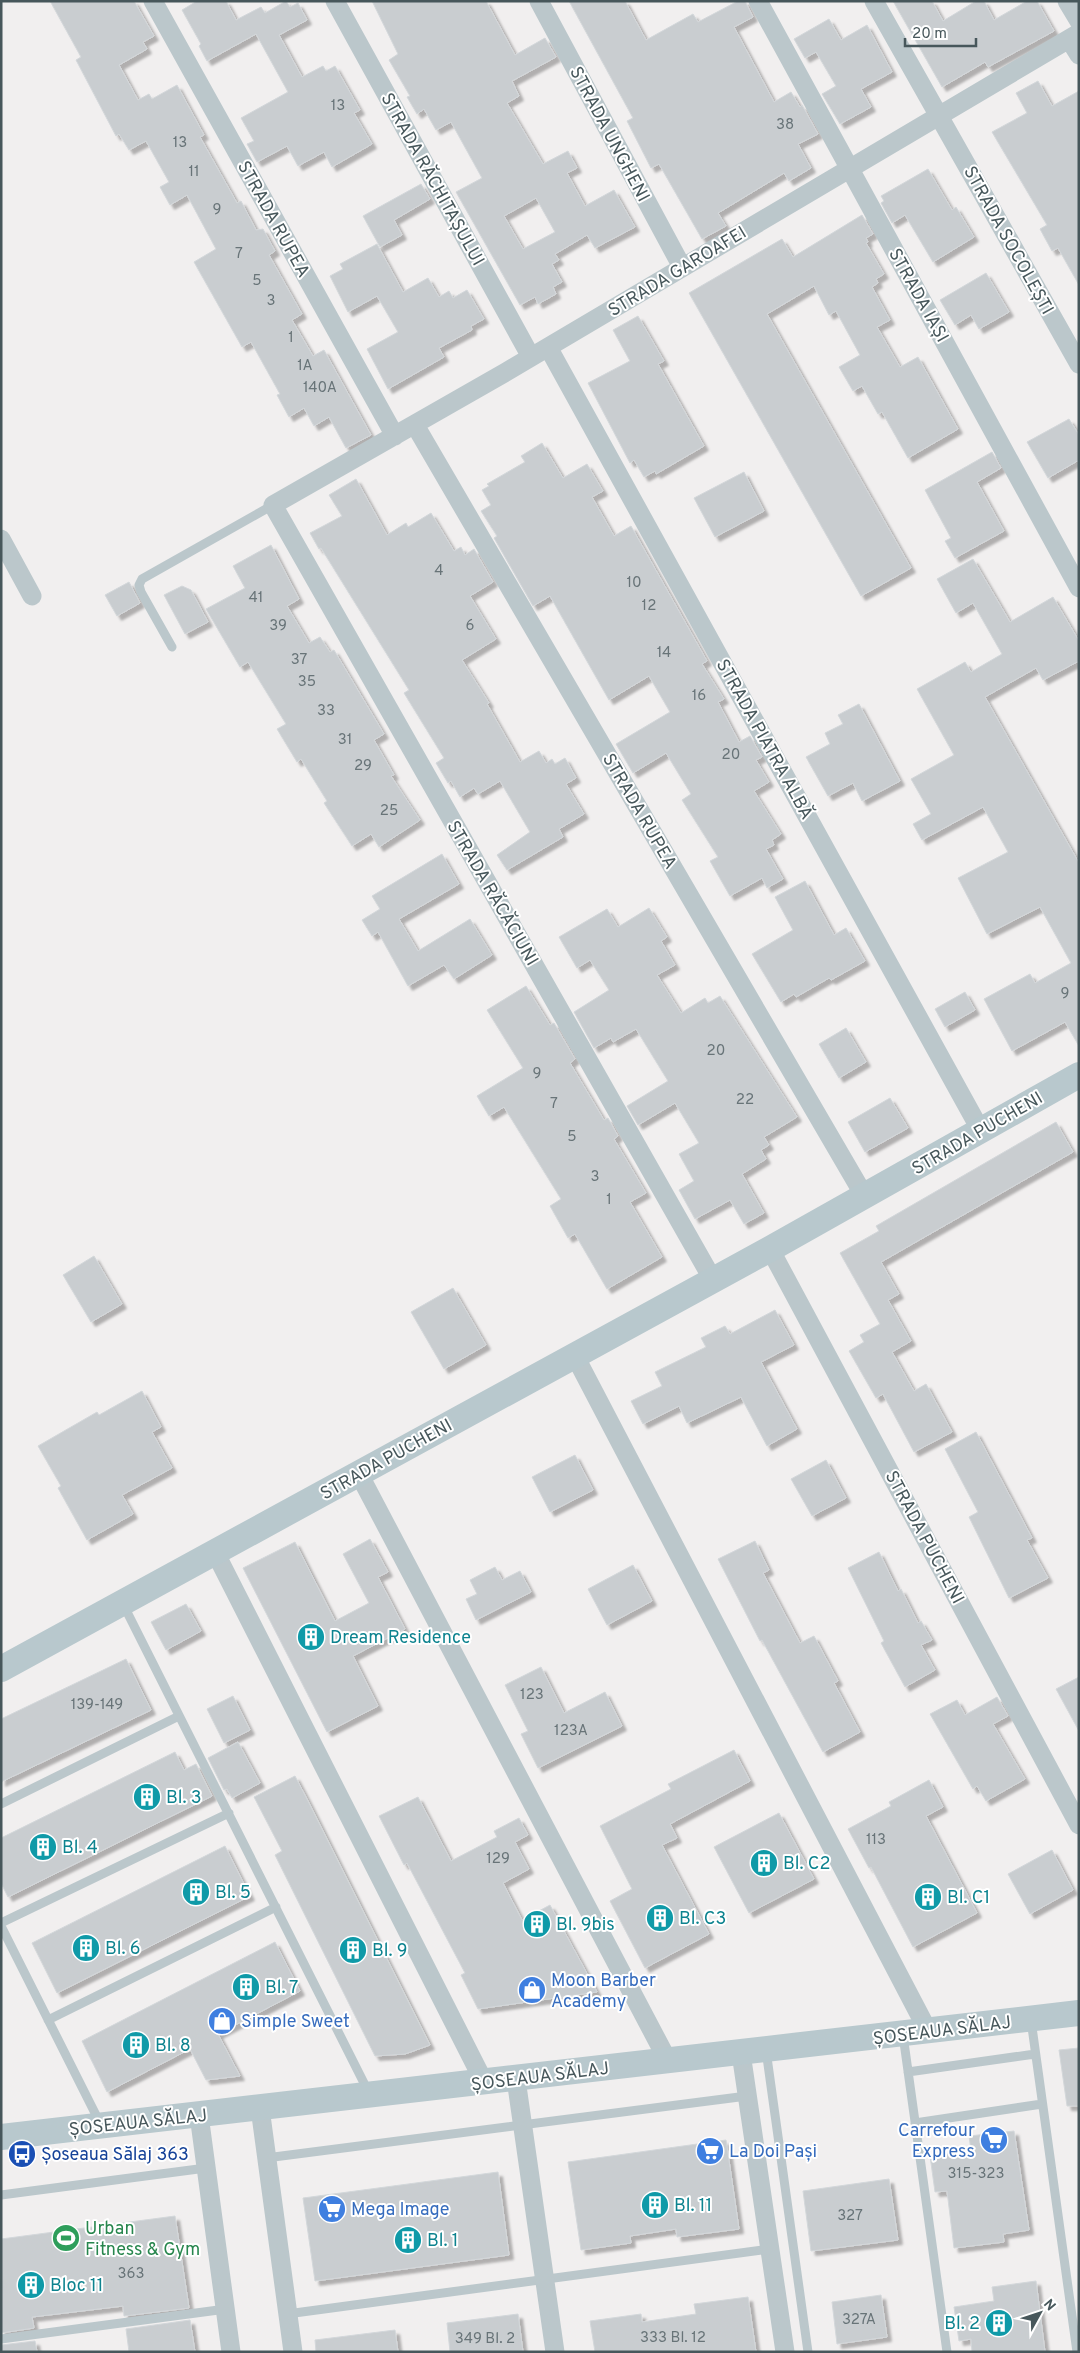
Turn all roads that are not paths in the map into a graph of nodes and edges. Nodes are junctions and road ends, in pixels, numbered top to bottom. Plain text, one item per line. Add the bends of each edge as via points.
1 (153, 1) edge
2 (335, 1) edge
3 (539, 1) edge
4 (758, 1) edge
5 (874, 1) edge
6 (1067, 1) edge
7 (1079, 21) edge
8 (1076, 42) edge
9 (940, 116) junction
10 (850, 169) junction
11 (682, 268) junction
12 (548, 347) junction
13 (531, 357) junction
14 (1079, 364) edge
15 (416, 425) junction
16 (395, 436) junction
17 (273, 505) junction
18 (1, 539) edge
19 (1079, 588) edge
20 (32, 596) dead end
21 (172, 647) dead end
22 (1079, 1075) edge
23 (981, 1131) junction
24 (865, 1197) junction
25 (770, 1249) junction
26 (713, 1280) junction
27 (575, 1356) junction
28 (359, 1474) junction
29 (215, 1552) junction
30 (122, 1603) junction
31 (1, 1669) edge
32 (179, 1716) junction
33 (1, 1804) edge
34 (229, 1813) junction
35 (1079, 1825) edge
36 (276, 1907) junction
37 (1, 1925) edge
38 (1079, 2013) edge
39 (1030, 2019) junction
40 (48, 2020) junction
41 (928, 2031) junction
42 (903, 2034) junction
43 (766, 2050) junction
44 (741, 2053) junction
45 (1035, 2054) junction
46 (668, 2061) junction
47 (908, 2072) junction
48 (516, 2079) junction
49 (484, 2082) junction
50 (370, 2095) junction
51 (747, 2096) junction
52 (1042, 2104) junction
53 (260, 2108) junction
54 (199, 2115) junction
55 (915, 2123) junction
56 (523, 2125) junction
57 (101, 2126) junction
58 (1, 2137) edge
59 (266, 2158) junction
60 (206, 2168) junction
61 (1, 2195) edge
62 (770, 2249) junction
63 (545, 2279) junction
64 (226, 2309) junction
65 (287, 2314) junction
66 (1, 2338) edge
67 (232, 2352) edge
68 (293, 2352) edge
69 (555, 2352) edge
70 (785, 2352) edge
71 (808, 2352) edge
72 (947, 2352) edge
73 (1077, 2352) edge

1 - 16 street, STRADA RUPEA
2 - 13 street, STRADA RĂCHITAȘULUI
3 - 11 street, STRADA UNGHENI
4 - 10 street, STRADA IAȘI
5 - 9 street, STRADA SOCOLEȘTI
6 - 7 street
8 - 9 street, STRADA GAROAFEI
9 - 10 street, STRADA GAROAFEI
9 - 14 street, STRADA SOCOLEȘTI
10 - 11 street, STRADA GAROAFEI
10 - 19 street, STRADA IAȘI
11 - 12 street, STRADA GAROAFEI
12 - 13 street, STRADA GAROAFEI
12 - 23 street, STRADA PIATRA ALBĂ
13 - 15 street, STRADA GAROAFEI
15 - 16 street, STRADA GAROAFEI
15 - 24 street, STRADA RUPEA
16 - 17 street, STRADA GAROAFEI
17 - 21 lane via 142,579 139,585 142,592
17 - 26 street, STRADA RĂCĂCIUNI
18 - 20 street
22 - 23 street, STRADA PUCHENI
23 - 24 street, STRADA PUCHENI
24 - 25 street, STRADA PUCHENI
25 - 26 street, STRADA PUCHENI
25 - 35 street, STRADA PUCHENI
26 - 27 street, STRADA PUCHENI
27 - 28 street, STRADA PUCHENI
27 - 41 street
28 - 29 street, STRADA PUCHENI
28 - 46 street
29 - 30 street, STRADA PUCHENI
29 - 49 street
30 - 31 street, STRADA PUCHENI
30 - 32 lane
32 - 33 lane
32 - 34 lane
34 - 36 lane
34 - 37 lane
36 - 40 lane
36 - 50 lane
37 - 40 lane
38 - 39 street, ȘOSEAUA SĂLAJ
39 - 41 street, ȘOSEAUA SĂLAJ
39 - 45 lane
40 - 57 lane
41 - 42 street, ȘOSEAUA SĂLAJ
42 - 43 street, ȘOSEAUA SĂLAJ
42 - 47 lane
43 - 44 street, ȘOSEAUA SĂLAJ
43 - 71 lane
44 - 46 street, ȘOSEAUA SĂLAJ
44 - 51 street
45 - 47 lane
45 - 52 lane
46 - 48 street, ȘOSEAUA SĂLAJ
47 - 55 lane
48 - 49 street, ȘOSEAUA SĂLAJ
48 - 56 street
49 - 50 street, ȘOSEAUA SĂLAJ
50 - 53 street, ȘOSEAUA SĂLAJ
51 - 56 lane
51 - 62 street
52 - 55 lane
52 - 73 lane
53 - 54 street, ȘOSEAUA SĂLAJ
53 - 59 street
54 - 57 street, ȘOSEAUA SĂLAJ
54 - 60 street
55 - 72 lane
56 - 59 lane
56 - 63 street
57 - 58 street, ȘOSEAUA SĂLAJ
59 - 65 street
60 - 61 lane
60 - 64 street
62 - 63 lane
62 - 70 street
63 - 65 lane
63 - 69 street
64 - 66 lane
64 - 67 street
65 - 68 street

